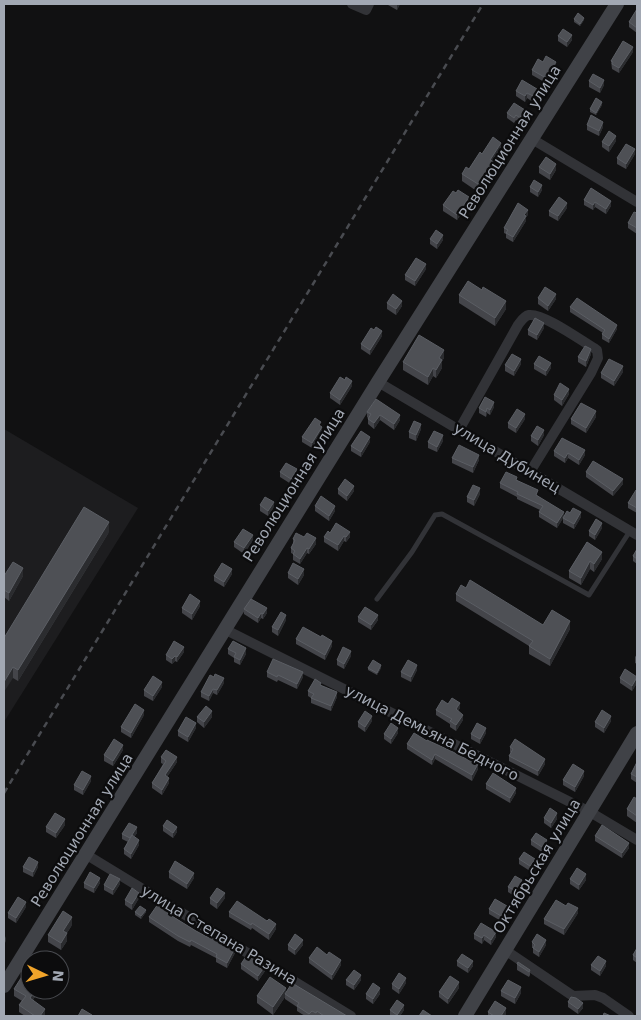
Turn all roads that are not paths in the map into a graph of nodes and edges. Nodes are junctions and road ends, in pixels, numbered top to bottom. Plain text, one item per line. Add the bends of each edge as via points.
1 (352, 4) edge
2 (369, 4) edge
3 (617, 4) edge
4 (532, 139) junction
5 (637, 202) edge
6 (378, 382) junction
7 (459, 430) junction
8 (530, 472) junction
9 (634, 533) edge
10 (377, 599) dead end
11 (224, 629) junction
12 (637, 733) edge
13 (590, 812) junction
14 (637, 840) edge
15 (86, 854) junction
16 (505, 950) junction
17 (4, 986) edge
18 (351, 1016) edge
19 (465, 1016) edge
20 (630, 1016) edge

1 - 2 street via 366,10
3 - 4 street, Революционная улица
4 - 5 street
4 - 6 street, Революционная улица
6 - 7 street, улица Дубинец
6 - 11 street, Революционная улица
7 - 8 street, улица Дубинец
7 - 8 street via 524,317 541,316 597,350 598,358
8 - 9 street, улица Дубинец
9 - 10 lane via 589,595 442,514 435,515
11 - 13 street, улица Демьяна Бедного
11 - 15 street, Революционная улица
12 - 13 street, Октябрьская улица
13 - 14 street, улица Демьяна Бедного
13 - 16 street, Октябрьская улица
15 - 17 street, Революционная улица
15 - 18 street, улица Степана Разина
16 - 19 street, Октябрьская улица
16 - 20 street via 573,996 604,998

